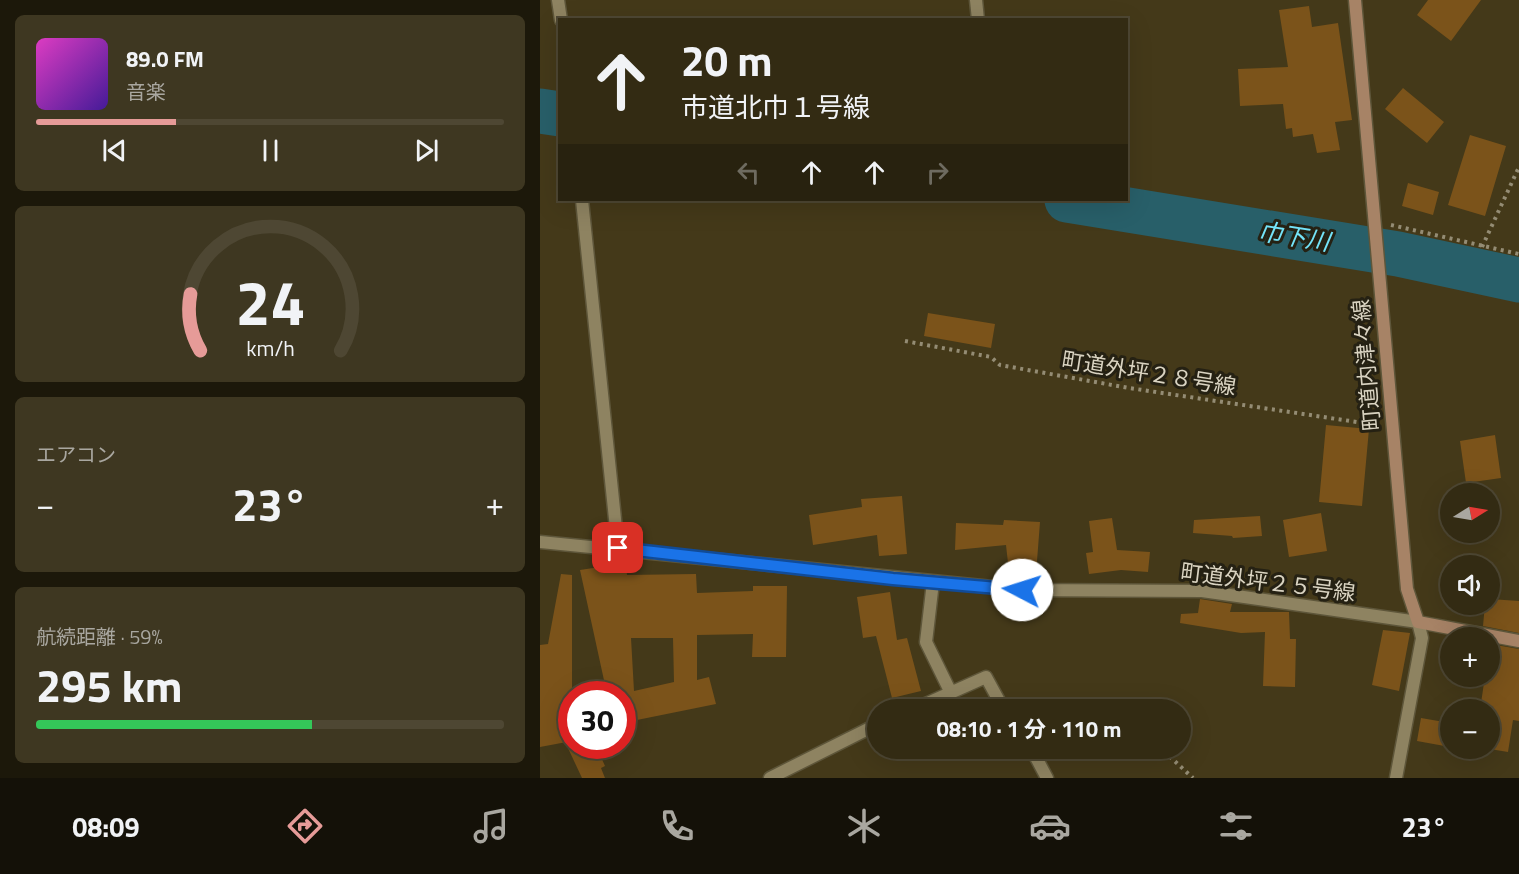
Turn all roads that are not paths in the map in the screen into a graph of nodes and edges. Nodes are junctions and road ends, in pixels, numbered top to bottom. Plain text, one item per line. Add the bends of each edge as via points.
1 (558, 0) edge
2 (976, 0) edge
3 (1354, 0) edge
4 (561, 18) edge
5 (978, 18) edge
6 (582, 201) edge
7 (540, 542) edge
8 (618, 548) junction
9 (933, 582) junction
10 (1418, 622) junction
11 (1519, 641) edge
12 (951, 693) junction
13 (937, 699) edge
14 (998, 699) edge
15 (867, 730) edge
16 (1037, 759) edge
17 (770, 778) edge
18 (1047, 778) edge
19 (1395, 778) edge

1 - 4 street
2 - 5 street
3 - 10 street, 町道内津々線 via 1404,576
6 - 8 street
7 - 8 street, 町道外坪２５号線
8 - 9 street, 町道外坪２５号線
9 - 10 street, 町道外坪２５号線 via 1022,590 1202,591
9 - 12 street via 926,642
10 - 11 street
10 - 19 street via 1422,638
12 - 13 street
12 - 14 street via 986,677
15 - 17 street
16 - 18 street

